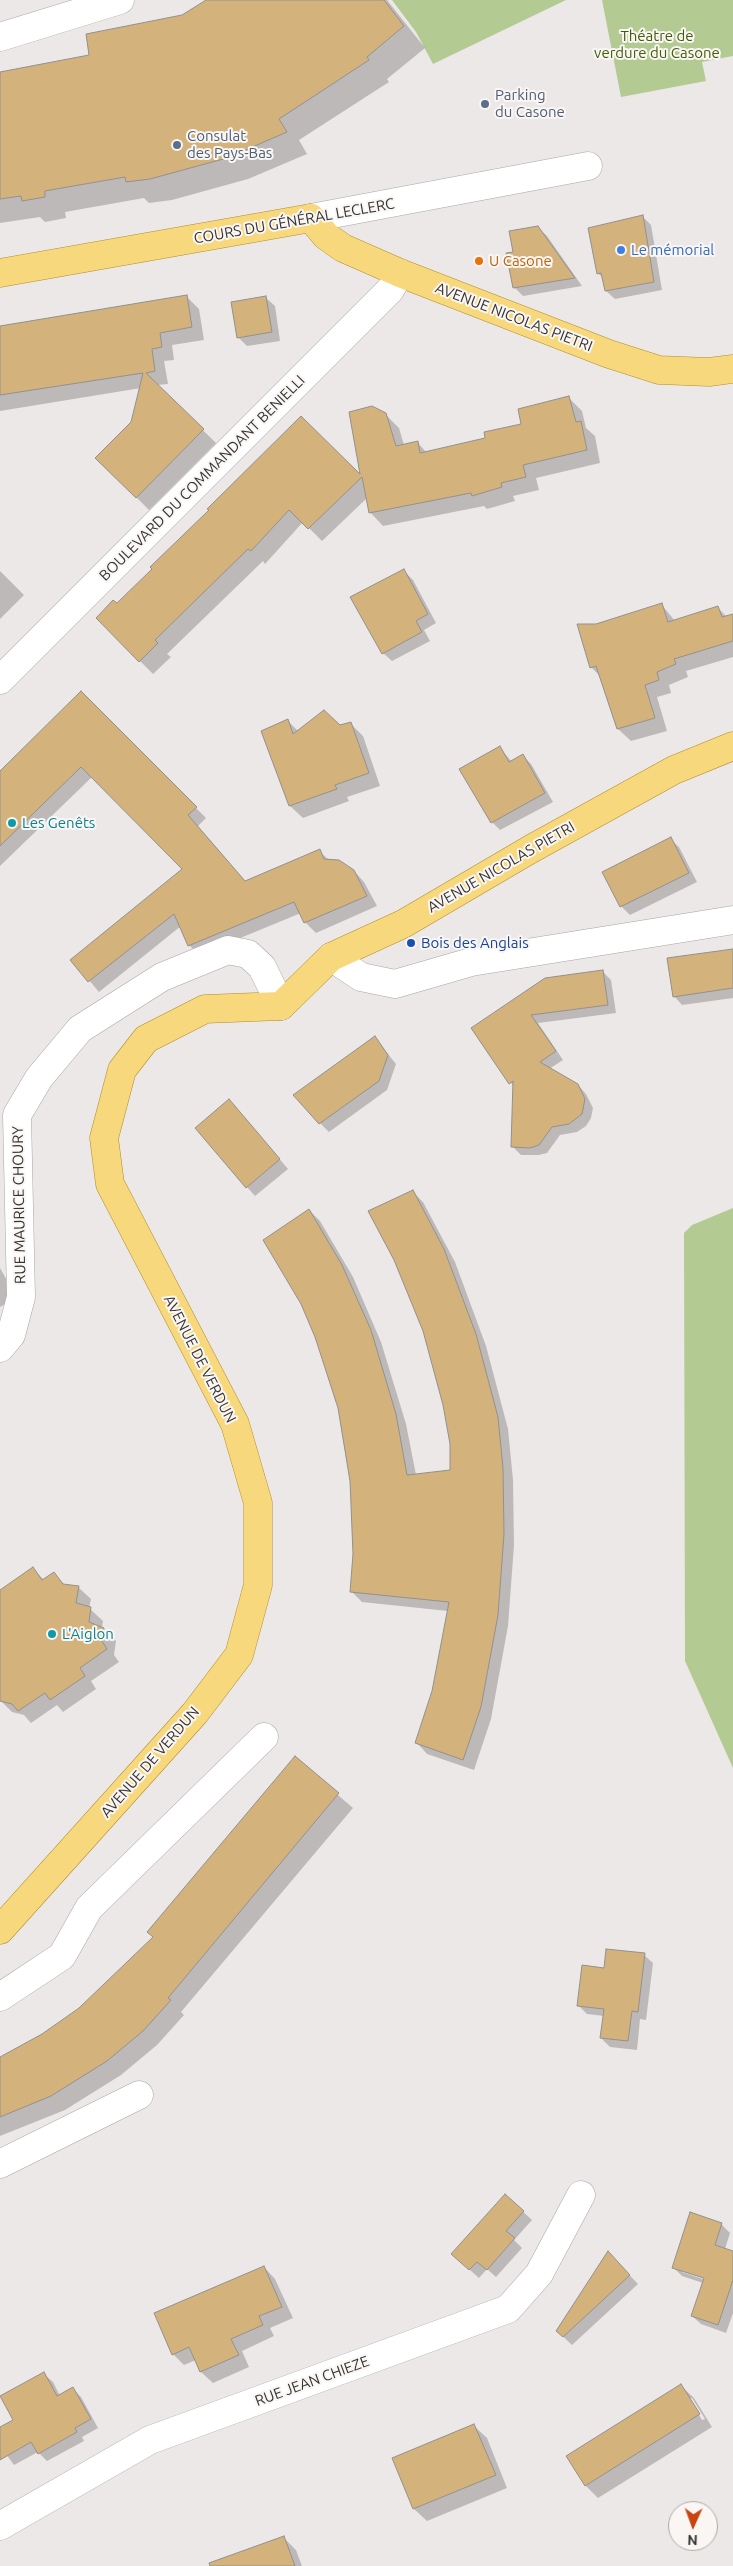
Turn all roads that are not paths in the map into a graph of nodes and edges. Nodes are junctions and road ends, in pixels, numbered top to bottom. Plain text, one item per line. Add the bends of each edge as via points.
1 (120, 0) edge
2 (0, 37) edge
3 (588, 166) dead end
4 (311, 218) junction
5 (0, 272) edge
6 (400, 273) junction
7 (733, 370) edge
8 (0, 680) edge
9 (733, 746) edge
10 (733, 920) edge
11 (332, 957) junction
12 (281, 1006) junction
13 (0, 1348) edge
14 (264, 1737) dead end
15 (0, 1930) edge
16 (0, 1997) edge
17 (139, 2095) dead end
18 (0, 2164) edge
19 (581, 2196) dead end
20 (0, 2526) edge

1 - 2 street
3 - 4 street, COURS DU GÉNÉRAL LECLERC
4 - 5 main road, COURS DU GÉNÉRAL LECLERC
4 - 6 main road, AVENUE NICOLAS PIETRI via 326,236 343,248
6 - 7 main road, AVENUE NICOLAS PIETRI via 609,354 659,370
6 - 8 street, BOULEVARD DU COMMANDANT BENIELLI via 383,297
9 - 11 main road, AVENUE NICOLAS PIETRI via 674,770 403,924
10 - 11 street via 471,962 396,984 360,977
11 - 12 main road, AVENUE NICOLAS PIETRI
12 - 13 street, RUE MAURICE CHOURY via 262,967 248,954 228,950 162,977 80,1029 39,1078 17,1114 21,1297 11,1335
12 - 15 main road, AVENUE DE VERDUN via 205,1009 146,1039 122,1070 104,1138 110,1184 234,1424 258,1503 258,1585 239,1655 195,1714
14 - 16 street via 89,1908 62,1956
17 - 18 street
19 - 20 street, RUE JEAN CHIEZE via 539,2274 508,2309 150,2440

